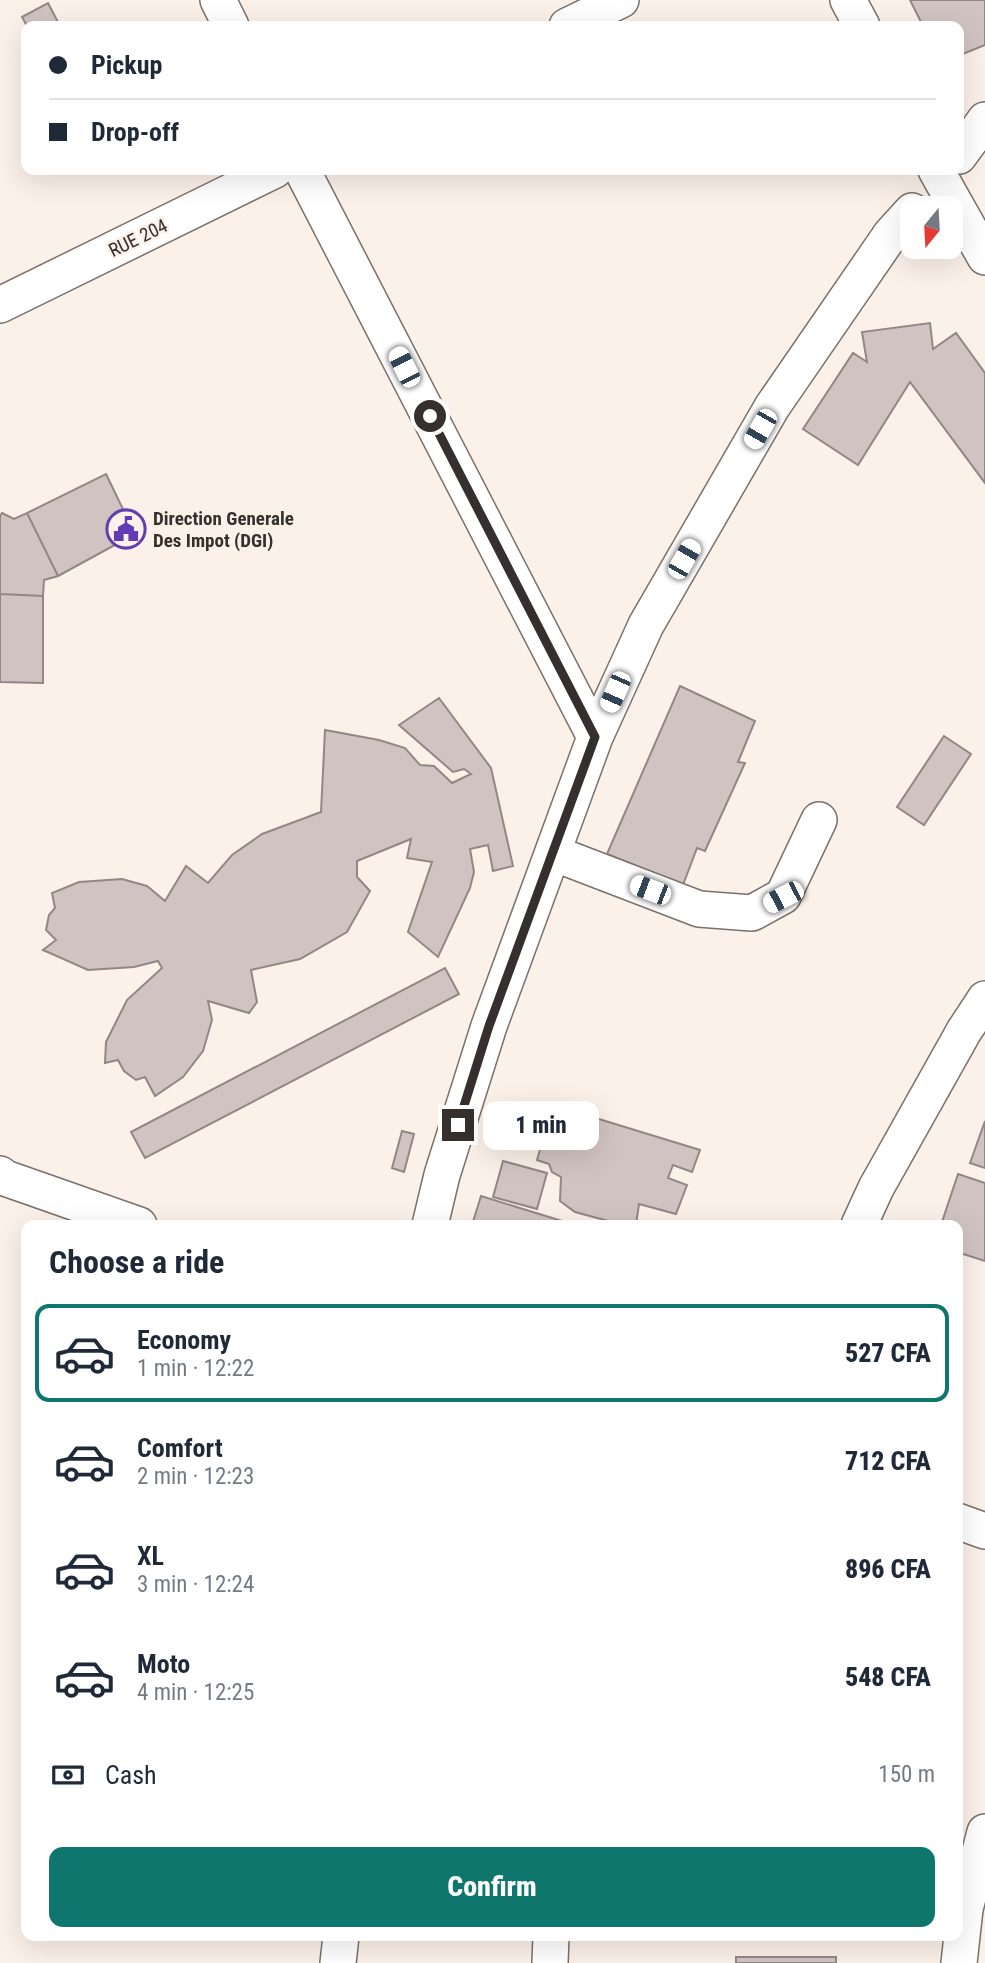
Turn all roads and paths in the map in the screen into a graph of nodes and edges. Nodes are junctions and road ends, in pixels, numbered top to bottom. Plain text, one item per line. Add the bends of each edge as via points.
1 (218, 0) edge
2 (621, 0) edge
3 (848, 0) edge
4 (228, 21) edge
5 (577, 21) edge
6 (859, 21) edge
7 (985, 120) edge
8 (964, 146) edge
9 (265, 175) edge
10 (305, 175) edge
11 (941, 175) edge
12 (949, 175) edge
13 (924, 196) edge
14 (900, 224) edge
15 (985, 257) edge
16 (0, 305) edge
17 (595, 737) junction
18 (819, 820) dead end
19 (553, 853) junction
20 (985, 999) edge
21 (0, 1174) edge
22 (125, 1220) edge
23 (431, 1220) edge
24 (861, 1220) edge
25 (963, 1523) edge
26 (985, 1531) edge
27 (985, 1832) edge
28 (963, 1927) edge
29 (340, 1941) edge
30 (551, 1941) edge
31 (961, 1941) edge
32 (338, 1963) edge
33 (550, 1963) edge
34 (959, 1963) edge

1 - 4 street
2 - 5 street
3 - 6 street
7 - 8 street
9 - 16 street, RUE 204
10 - 17 street
11 - 13 street
12 - 15 street
14 - 17 street via 772,407 646,625
17 - 19 street
18 - 19 street via 783,897 752,913 699,909
19 - 23 street via 489,1026
20 - 24 street
21 - 22 street
25 - 26 street
27 - 28 street
29 - 32 street
30 - 33 street
31 - 34 street

